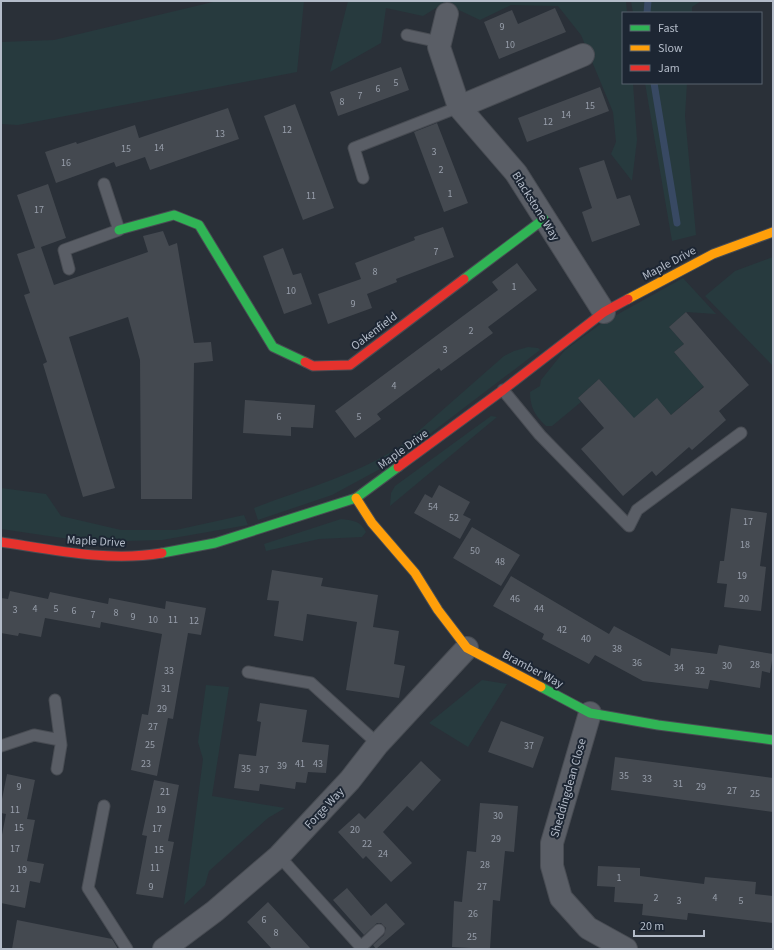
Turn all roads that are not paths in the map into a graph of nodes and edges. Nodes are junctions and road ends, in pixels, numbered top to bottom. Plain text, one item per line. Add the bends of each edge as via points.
1 (447, 14) dead end
2 (407, 35) dead end
3 (439, 47) junction
4 (583, 55) dead end
5 (459, 107) junction
6 (363, 178) dead end
7 (104, 184) dead end
8 (544, 219) junction
9 (119, 230) junction
10 (773, 232) edge
11 (69, 269) dead end
12 (604, 312) junction
13 (503, 390) junction
14 (741, 433) dead end
15 (356, 498) junction
16 (1, 542) edge
17 (467, 648) junction
18 (248, 672) dead end
19 (55, 700) dead end
20 (590, 713) junction
21 (60, 740) junction
22 (773, 740) edge
23 (378, 744) junction
24 (1, 746) edge
25 (57, 769) dead end
26 (104, 806) dead end
27 (279, 856) junction
28 (379, 930) dead end
29 (127, 949) edge
30 (164, 949) edge
31 (626, 949) edge

1 - 3 street
2 - 3 lane via 430,40
3 - 5 street, Blackstone Way
4 - 5 street
5 - 6 lane via 354,148
5 - 8 street, Blackstone Way via 516,173
7 - 9 lane
8 - 9 street, Oakenfield via 350,365 313,366 273,347 199,225 174,215
8 - 12 street, Blackstone Way
9 - 11 lane via 64,250
10 - 12 street, Maple Drive via 713,254
12 - 13 street, Maple Drive
13 - 14 lane via 540,435 629,526 637,510
13 - 15 street, Maple Drive
15 - 16 street, Maple Drive via 215,543 149,555 85,555
15 - 17 street, Bramber Way via 372,523 415,573 438,610
17 - 20 street, Bramber Way
17 - 23 street, Forge Way
18 - 23 lane via 311,683
19 - 21 lane
20 - 22 street, Bramber Way
20 - 31 street, Sheddingdean Close via 552,843 552,866 561,898 588,928
21 - 24 lane via 34,735
21 - 25 lane
23 - 27 street, Forge Way via 350,780
26 - 29 lane via 88,888
27 - 28 lane via 361,947
27 - 30 street, Forge Way via 215,912

